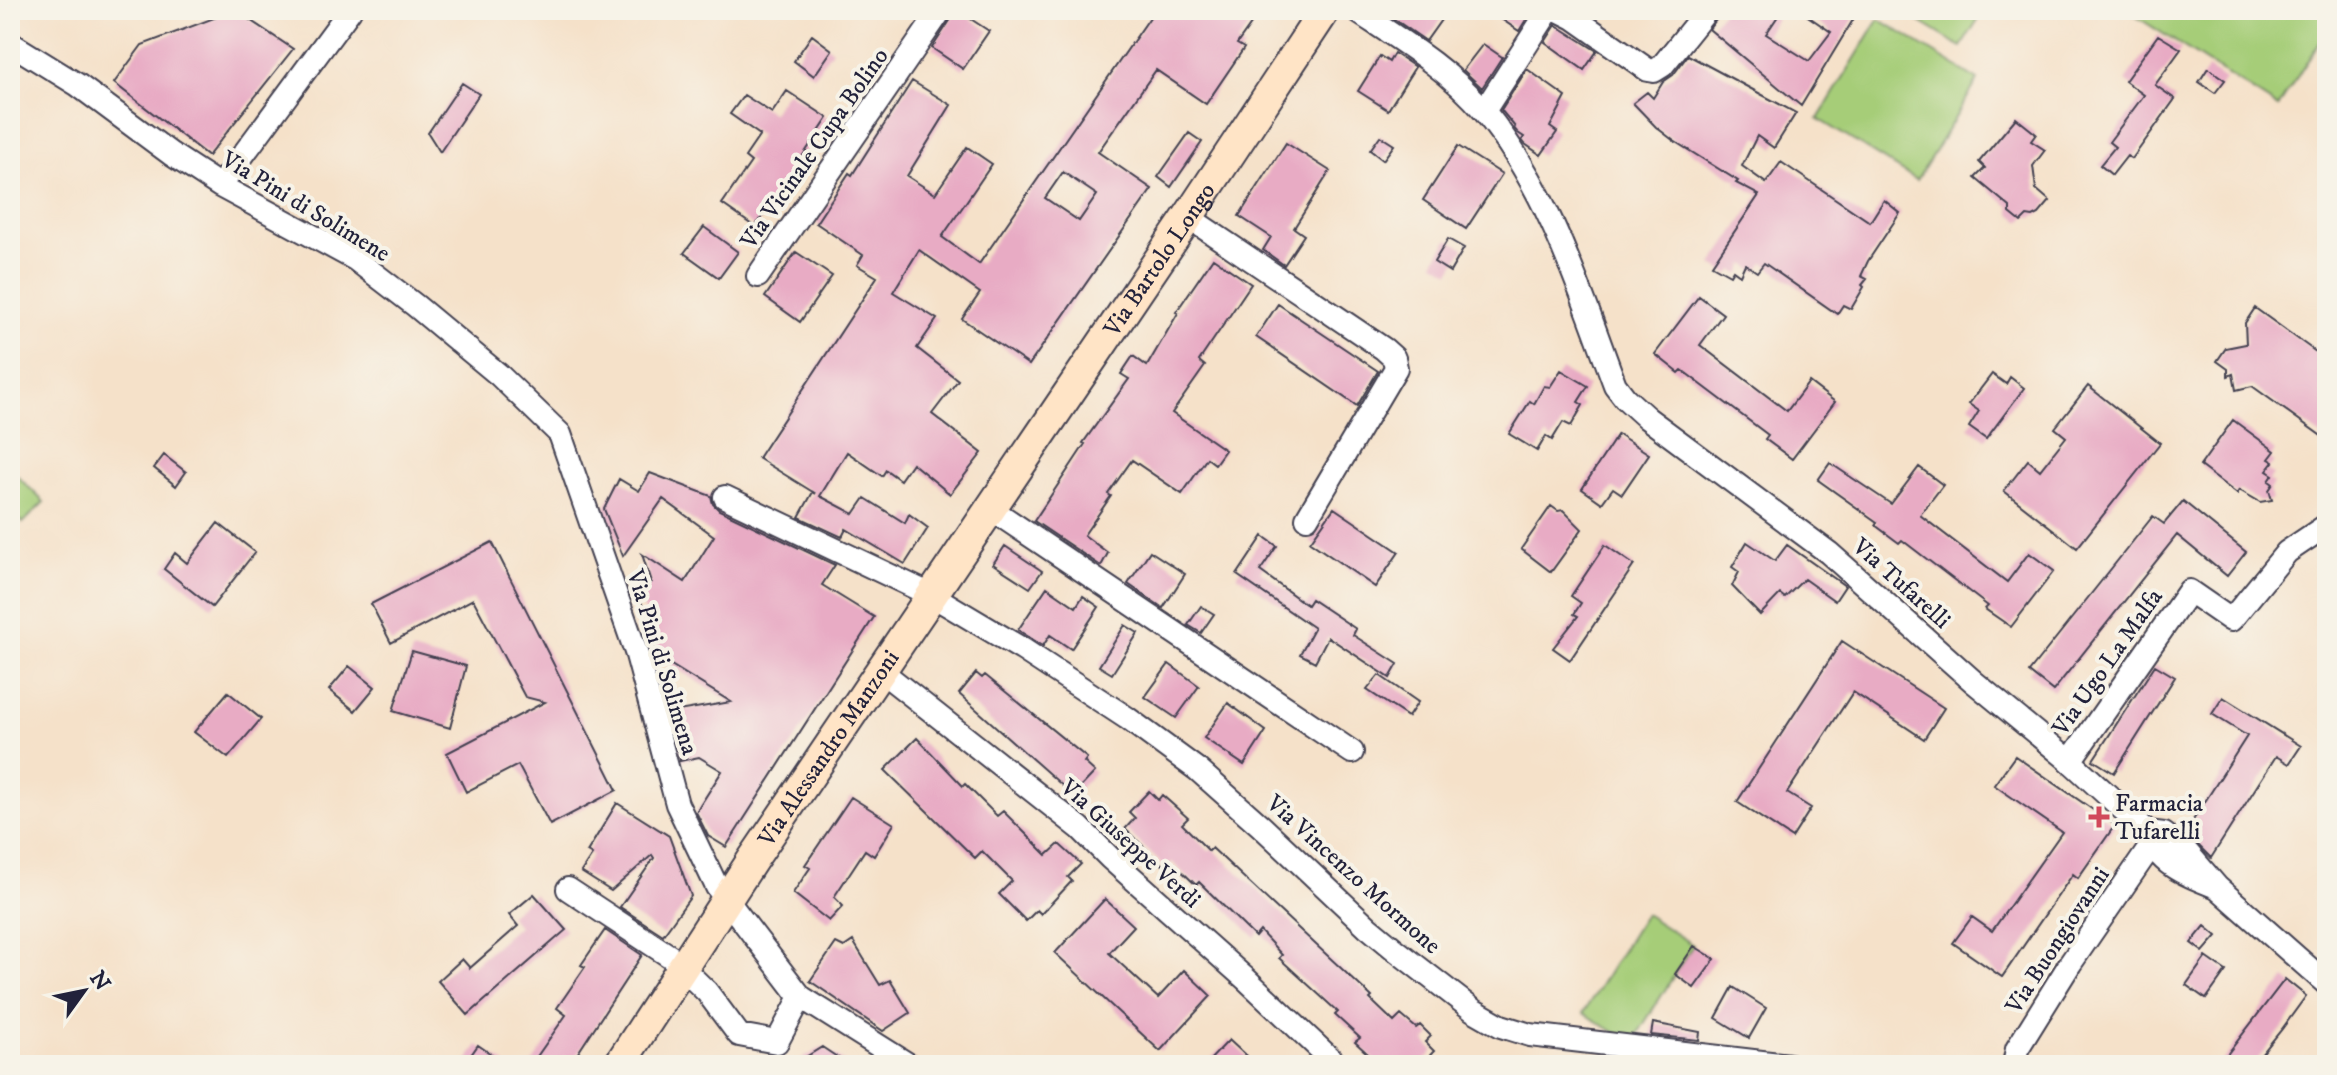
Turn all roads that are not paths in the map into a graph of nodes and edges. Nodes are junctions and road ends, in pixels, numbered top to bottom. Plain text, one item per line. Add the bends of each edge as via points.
1 (350, 10) edge
2 (941, 10) edge
3 (1325, 10) edge
4 (1355, 10) edge
5 (1549, 10) edge
6 (1558, 10) edge
7 (1707, 10) edge
8 (10, 43) edge
9 (1484, 111) junction
10 (220, 186) junction
11 (1188, 217) junction
12 (758, 276) dead end
13 (560, 434) joint
14 (725, 497) dead end
15 (991, 509) junction
16 (1307, 518) dead end
17 (2327, 525) edge
18 (933, 596) junction
19 (881, 671) junction
20 (1352, 752) dead end
21 (2070, 761) junction
22 (2149, 839) junction
23 (568, 889) dead end
24 (726, 902) junction
25 (682, 968) junction
26 (2327, 984) edge
27 (801, 997) junction
28 (777, 1042) junction
29 (619, 1065) edge
30 (772, 1065) edge
31 (909, 1065) edge
32 (1337, 1065) edge
33 (1789, 1065) edge
34 (2014, 1065) edge

1 - 10 street
2 - 12 street, Via Vicinale Cupa Bolino
3 - 11 street, Via Bartolo Longo
4 - 9 street via 1419,52
5 - 9 street
6 - 7 street via 1654,71
8 - 10 street, Via Pini di Solimene
9 - 21 street, Via Tufarelli via 1538,194 1615,385 1625,398 1829,553
10 - 13 street, Via Pini di Solimene via 355,259 499,375
11 - 15 street, Via Bartolo Longo
11 - 16 street via 1394,358 1396,368
13 - 24 street, Via Pini di Solimena via 637,655 677,804
14 - 18 street
15 - 18 street, Via Bartolo Longo
15 - 20 street
17 - 21 street, Via Ugo La Malfa via 2287,552 2231,620 2189,591
18 - 19 street, Via Alessandro Manzoni
18 - 33 street, Via Vincenzo Mormone via 1074,683 1198,770 1368,927 1501,1026 1530,1035
19 - 24 street, Via Alessandro Manzoni
19 - 32 street, Via Giuseppe Verdi via 1080,828
21 - 22 street, Via Tufarelli
22 - 26 street, Via Tufarelli via 2174,867 2217,887
22 - 34 street, Via Buongiovanni via 2017,1049
23 - 25 street
24 - 25 street, Via Alessandro Manzoni
24 - 27 street
25 - 28 street via 739,1035
25 - 29 street, Via Alessandro Manzoni
27 - 28 street
27 - 31 street
28 - 30 street

